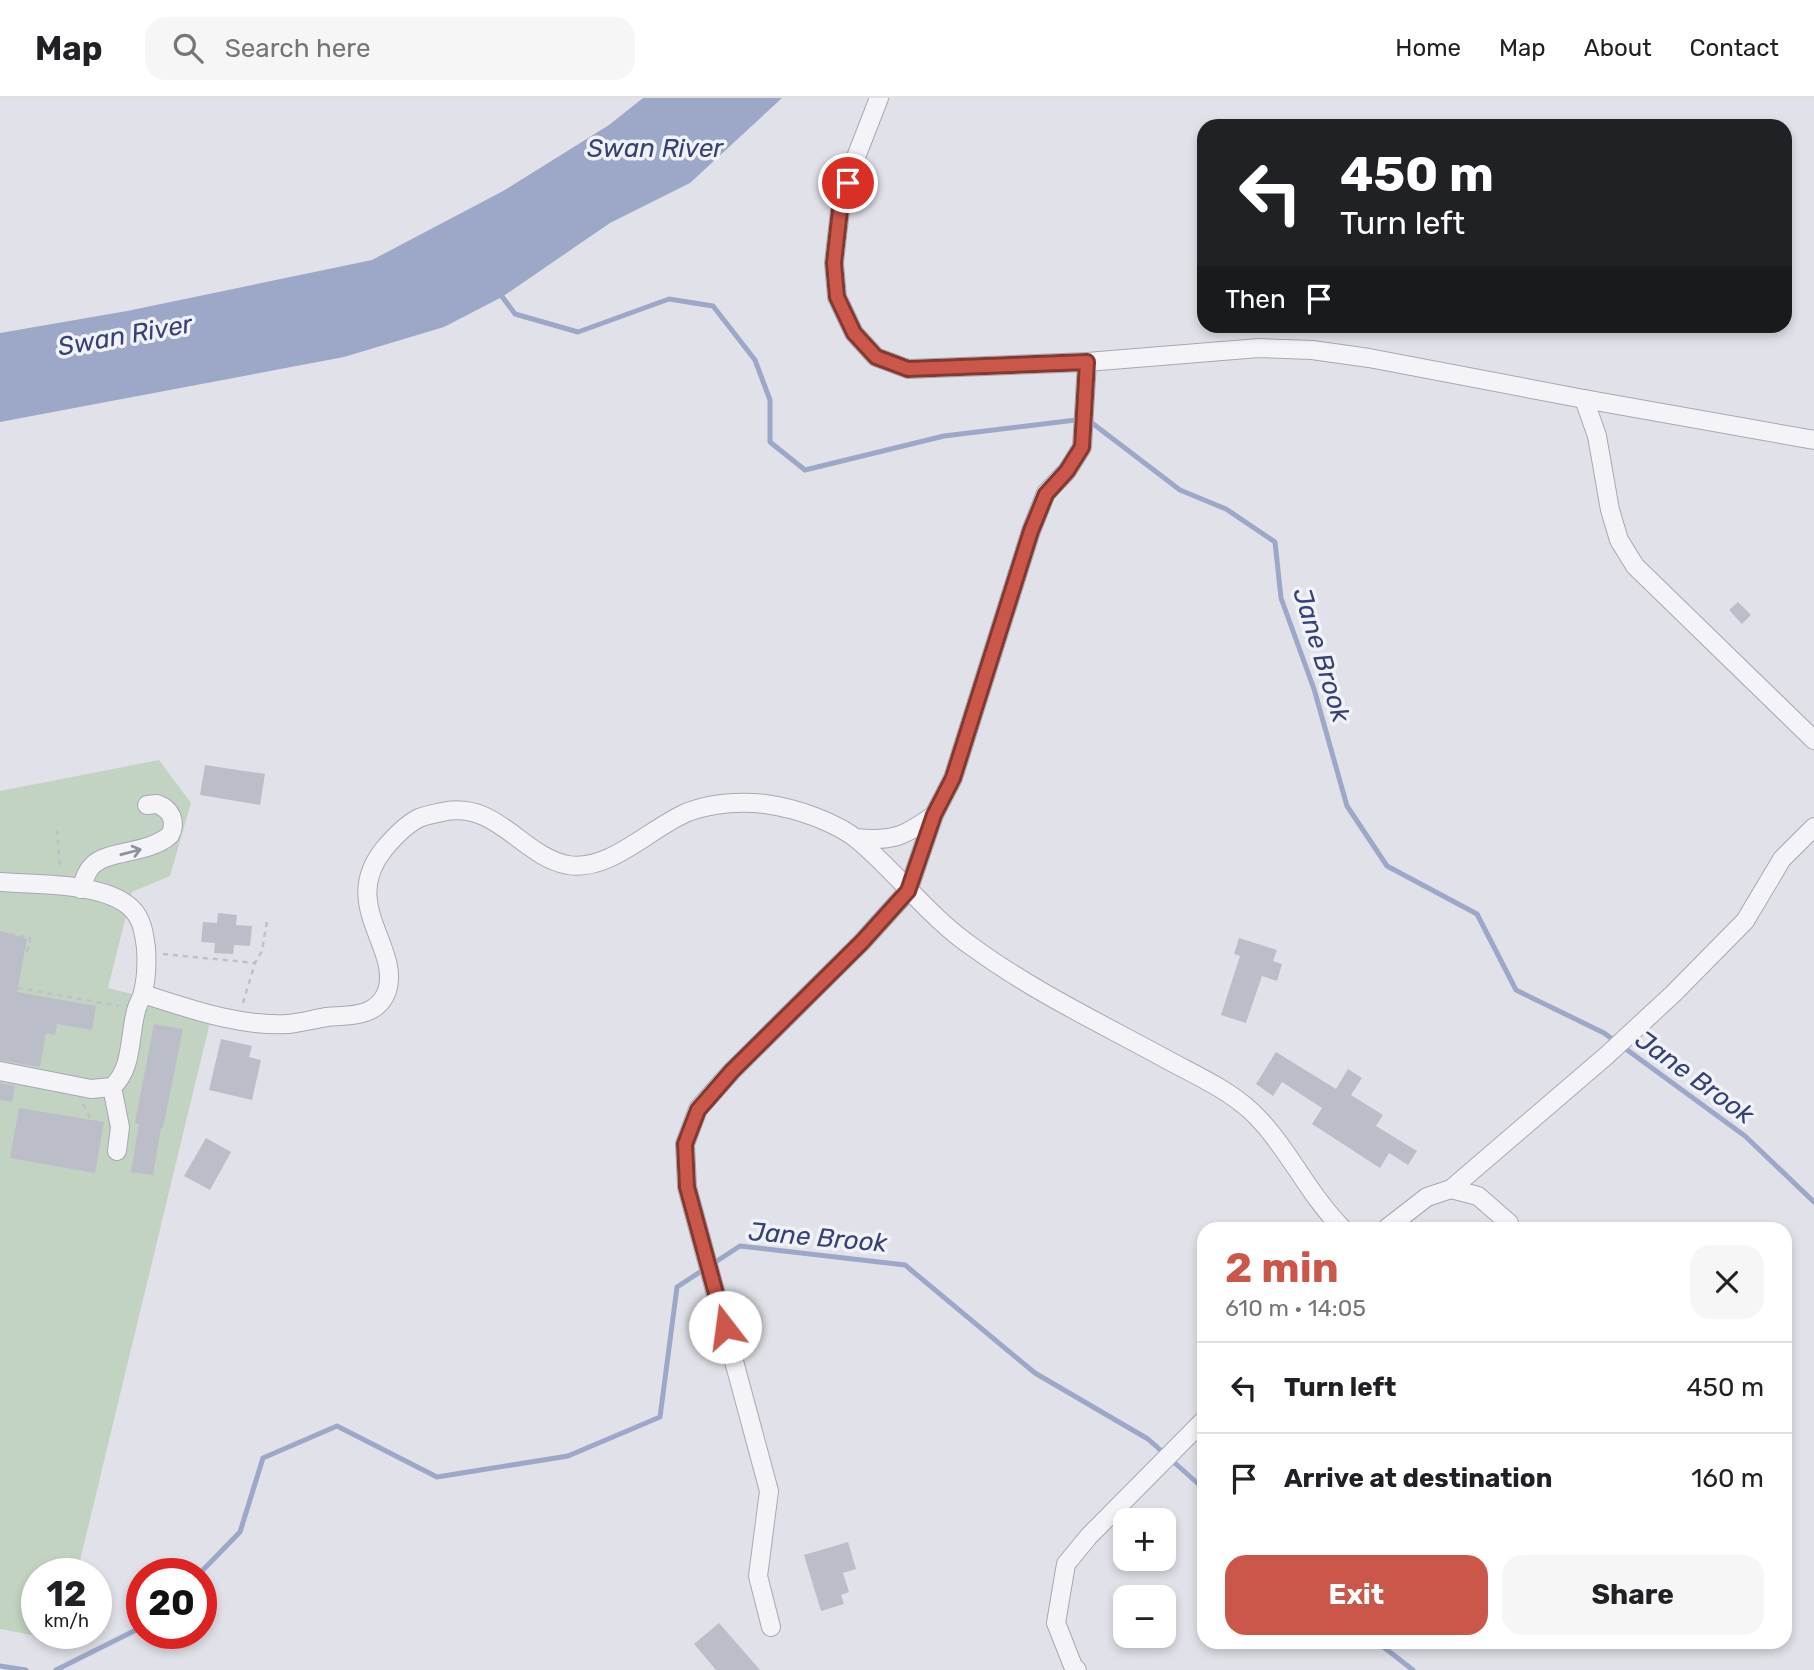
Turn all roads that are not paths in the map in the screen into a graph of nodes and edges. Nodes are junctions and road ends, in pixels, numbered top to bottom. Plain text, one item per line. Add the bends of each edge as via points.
1 (879, 98) edge
2 (1087, 362) junction
3 (1584, 399) junction
4 (1814, 440) edge
5 (1814, 740) edge
6 (147, 805) dead end
7 (934, 815) junction
8 (1814, 827) edge
9 (856, 838) junction
10 (0, 882) edge
11 (81, 889) junction
12 (908, 891) junction
13 (139, 1002) junction
14 (0, 1071) edge
15 (112, 1087) junction
16 (117, 1151) dead end
17 (1451, 1189) junction
18 (1336, 1222) edge
19 (1395, 1222) edge
20 (1507, 1222) edge
21 (1197, 1427) edge
22 (771, 1627) dead end
23 (1077, 1670) edge

1 - 2 street via 840,210 834,263 837,297 854,333 876,357 908,369
2 - 3 street via 1259,348 1312,350
2 - 7 street via 1082,447 1046,494 1031,531 953,778
3 - 4 street
3 - 5 street via 1597,436 1619,540 1635,566
11 -> 6 street via 97,861 145,848 170,835 169,812 157,804
7 - 9 street via 915,829 883,841
7 - 12 street
8 - 17 street via 1782,859 1745,921 1673,994
9 - 12 street
9 - 13 street via 812,816 766,804 731,803 690,811 594,864 569,865 541,854 482,815 455,810 421,817 397,833 379,855 369,878 368,904 387,964 386,992 367,1012 288,1024
10 - 11 street
11 - 13 street via 108,895 130,907 142,928 146,952
12 - 18 street via 975,949 1217,1087 1249,1110
12 - 22 street via 732,1071 698,1110 685,1144 687,1187 769,1491 758,1577
13 - 15 street via 124,1070
14 - 15 street via 91,1089
15 - 16 street via 120,1127
17 - 19 street via 1427,1197
17 - 20 street via 1478,1196
21 - 23 street via 1066,1564 1056,1623

